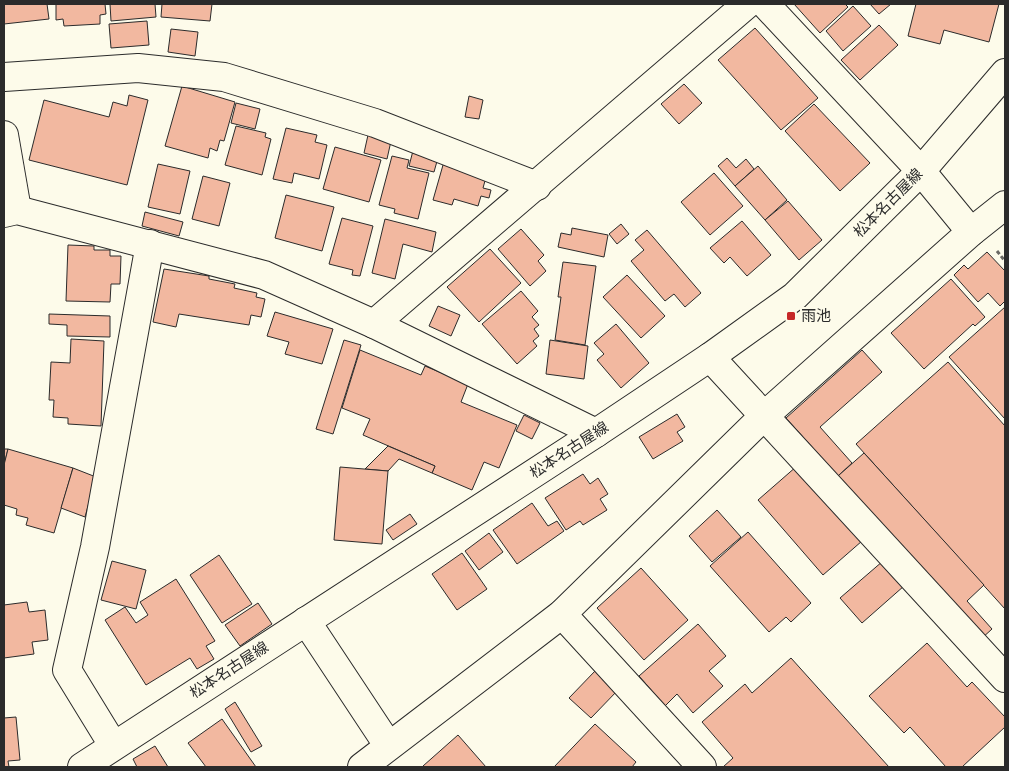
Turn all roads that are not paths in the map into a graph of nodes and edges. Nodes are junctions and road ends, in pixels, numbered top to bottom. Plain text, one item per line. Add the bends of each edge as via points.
1 (747, 4) edge
2 (765, 4) edge
3 (1005, 72) edge
4 (4, 77) edge
5 (4, 136) edge
6 (921, 171) junction
7 (537, 186) junction
8 (1005, 205) edge
9 (11, 212) edge
10 (971, 232) junction
11 (150, 244) junction
12 (374, 324) junction
13 (710, 357) junction
14 (764, 416) junction
15 (596, 433) junction
16 (562, 614) junction
17 (306, 621) junction
18 (1005, 678) edge
19 (113, 745) junction
20 (388, 745) junction
21 (82, 767) edge
22 (362, 767) edge
23 (702, 767) edge

1 - 7 street
2 - 6 street
3 - 6 street, 松本名古屋線
4 - 7 street via 138,68 224,77 375,123
5 - 9 street
6 - 10 street
6 - 13 street, 松本名古屋線 via 794,296
7 - 12 street
8 - 10 street
9 - 11 street
10 - 14 street
11 - 12 street via 264,275
11 - 19 street via 95,547 67,670
12 - 15 street
13 - 14 street
13 - 15 street, 松本名古屋線
14 - 16 street
14 - 18 street
15 - 17 street, 松本名古屋線
16 - 20 street
16 - 23 street
17 - 19 street, 松本名古屋線
17 - 20 street
19 - 21 street, 松本名古屋線
20 - 22 street

